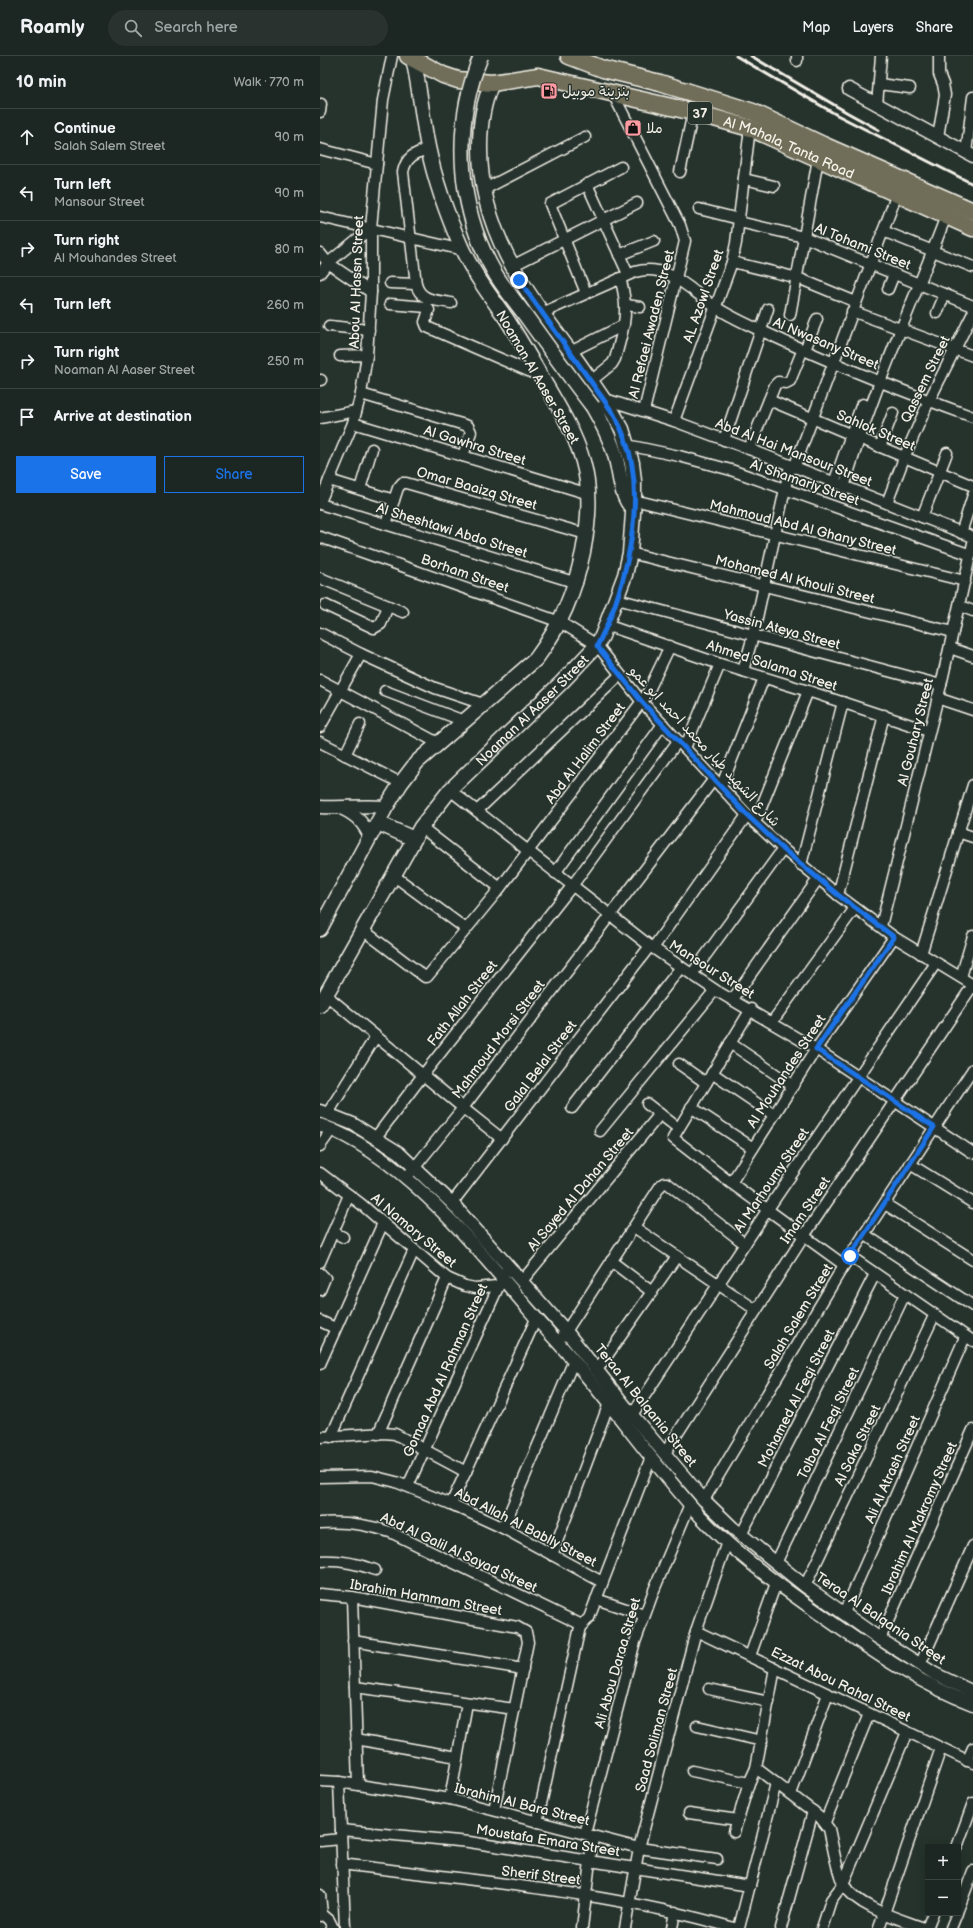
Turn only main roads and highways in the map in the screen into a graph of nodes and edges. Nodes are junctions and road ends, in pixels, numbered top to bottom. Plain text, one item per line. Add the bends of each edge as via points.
1 (481, 56) edge
2 (569, 56) edge
3 (410, 58) edge
4 (492, 83) junction
5 (973, 211) edge
6 (973, 228) edge
7 (598, 403) junction
8 (634, 505) junction
9 (378, 822) junction
10 (414, 839) junction
11 (320, 929) edge
12 (323, 1000) edge

1 - 7 main road, bridge via 468,98 463,134 465,189 481,244 496,275
2 - 5 main road, Al Mahala, Tanta Road / 37 via 603,69 660,83 753,112
3 - 4 main road, Al Mahala, Tanta Road / 37 via 442,75 458,80
3 - 9 main road, Noaman Al Aaser Street via 428,149 449,216 463,250 571,427 581,452 589,494 586,534 576,583 550,640 536,659 417,762
4 - 6 main road, Al Mahala, Tanta Road / 37 via 538,76 612,92 750,128
4 - 7 main road, Noaman Al Aaser Street via 481,122 480,165 483,190 496,233 512,266 542,313 591,381
7 - 8 main road via 620,472 623,496
7 - 8 main road, Noaman Al Aaser Street via 622,429 634,481
8 - 10 main road, Noaman Al Aaser Street via 630,552 617,599 597,646 450,790
9 - 10 main road
9 - 11 main road, Noaman Al Aaser Street
10 - 12 main road, Noaman Al Aaser Street

